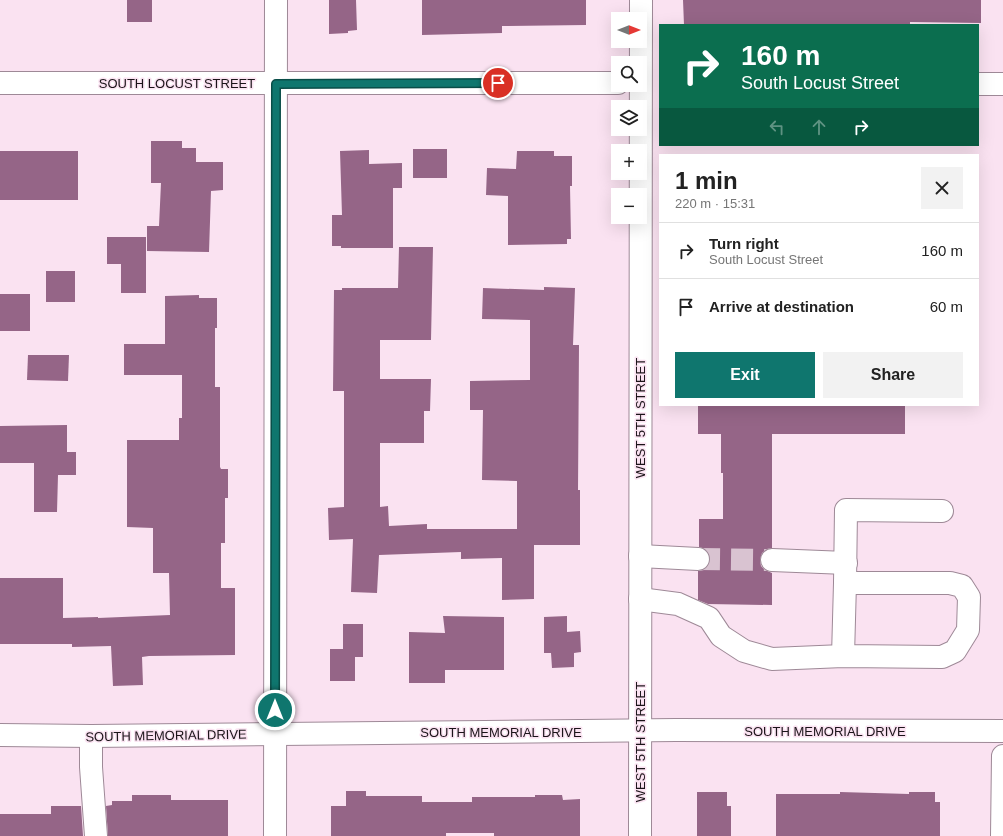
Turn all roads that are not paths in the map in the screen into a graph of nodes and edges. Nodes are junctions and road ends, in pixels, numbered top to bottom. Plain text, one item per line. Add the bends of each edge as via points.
1 (276, 0) edge
2 (641, 0) edge
3 (645, 56) edge
4 (0, 83) edge
5 (611, 83) edge
6 (276, 84) junction
7 (979, 84) edge
8 (1003, 84) edge
9 (647, 92) edge
10 (942, 511) dead end
11 (640, 556) junction
12 (698, 559) tunnel mouth
13 (772, 560) tunnel mouth
14 (846, 573) junction
15 (640, 599) junction
16 (843, 656) junction
17 (640, 731) junction
18 (1003, 731) edge
19 (275, 734) junction
20 (0, 735) edge
21 (91, 736) junction
22 (1003, 756) edge
23 (96, 836) edge
24 (275, 836) edge
25 (640, 836) edge
26 (1002, 836) edge

1 - 6 street
2 - 3 street, WEST 5TH STREET
4 - 6 street, SOUTH LOCUST STREET
5 - 6 street, SOUTH LOCUST STREET
6 - 19 street
7 - 8 street
9 - 11 street, WEST 5TH STREET
10 - 14 street via 846,510
11 - 12 street
11 - 15 street, WEST 5TH STREET
13 - 14 street
14 - 16 street
14 - 16 street via 962,586 969,597 968,630 955,651 942,657
15 - 16 street via 678,604 709,618 721,636 744,652 772,659
15 - 17 street, WEST 5TH STREET
17 - 18 street, SOUTH MEMORIAL DRIVE
17 - 19 street, SOUTH MEMORIAL DRIVE
17 - 25 street, WEST 5TH STREET
19 - 21 street, SOUTH MEMORIAL DRIVE
19 - 24 street
20 - 21 street, SOUTH MEMORIAL DRIVE
21 - 23 street
22 - 26 street

